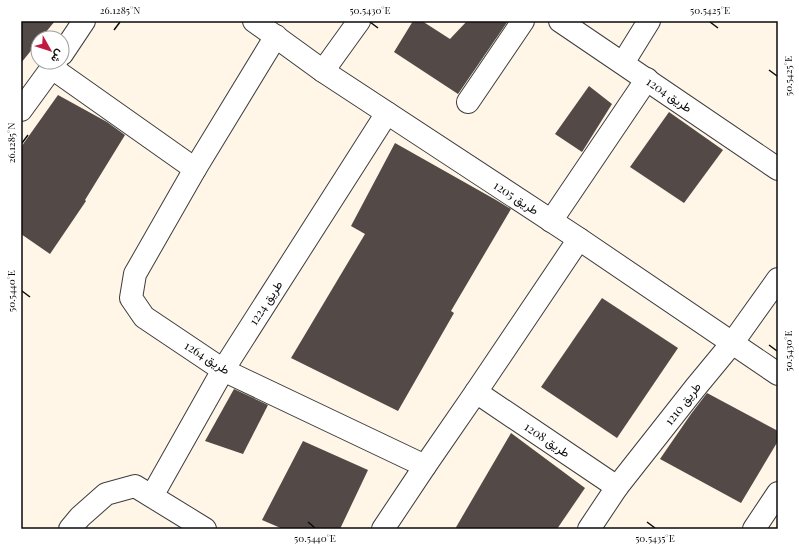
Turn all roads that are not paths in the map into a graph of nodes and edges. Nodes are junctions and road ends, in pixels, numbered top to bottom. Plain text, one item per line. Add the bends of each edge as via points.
1 (84, 21) edge
2 (254, 21) edge
3 (358, 21) edge
4 (523, 21) edge
5 (560, 21) edge
6 (649, 21) edge
7 (276, 36) junction
8 (70, 42) edge
9 (623, 63) junction
10 (50, 70) edge
11 (68, 70) edge
12 (323, 71) junction
13 (646, 79) junction
14 (468, 102) dead end
15 (21, 110) edge
16 (387, 113) junction
17 (195, 169) junction
18 (778, 169) edge
19 (551, 221) junction
20 (580, 239) junction
21 (778, 279) edge
22 (733, 342) junction
23 (223, 370) junction
24 (778, 374) edge
25 (476, 392) junction
26 (425, 466) junction
27 (617, 487) junction
28 (778, 493) edge
29 (152, 496) junction
30 (70, 529) edge
31 (205, 529) edge
32 (383, 529) edge
33 (589, 529) edge
34 (754, 529) edge

1 - 8 street
2 - 7 street, طريق 1205
3 - 12 street
4 - 14 street
5 - 9 street, طريق 1204
6 - 9 street
7 - 12 street, طريق 1205
7 - 17 street, طريق 1264
9 - 13 street, طريق 1204
10 - 15 street
11 - 17 street
12 - 16 street, طريق 1205
13 - 18 street, طريق 1204
13 - 19 street
16 - 19 street, طريق 1205
16 - 23 street, طريق 1224
17 - 23 street, طريق 1264 via 135,274 131,298 144,317
19 - 20 street, طريق 1205
20 - 22 street, طريق 1205
20 - 25 street
21 - 22 street, طريق 1210
22 - 24 street, طريق 1205
22 - 27 street, طريق 1210
23 - 26 street, طريق 1264
23 - 29 street, طريق 1224
25 - 26 street
25 - 27 street, طريق 1208
26 - 32 street
27 - 33 street, طريق 1210
28 - 34 street
29 - 30 street via 135,486 106,494
29 - 31 street

